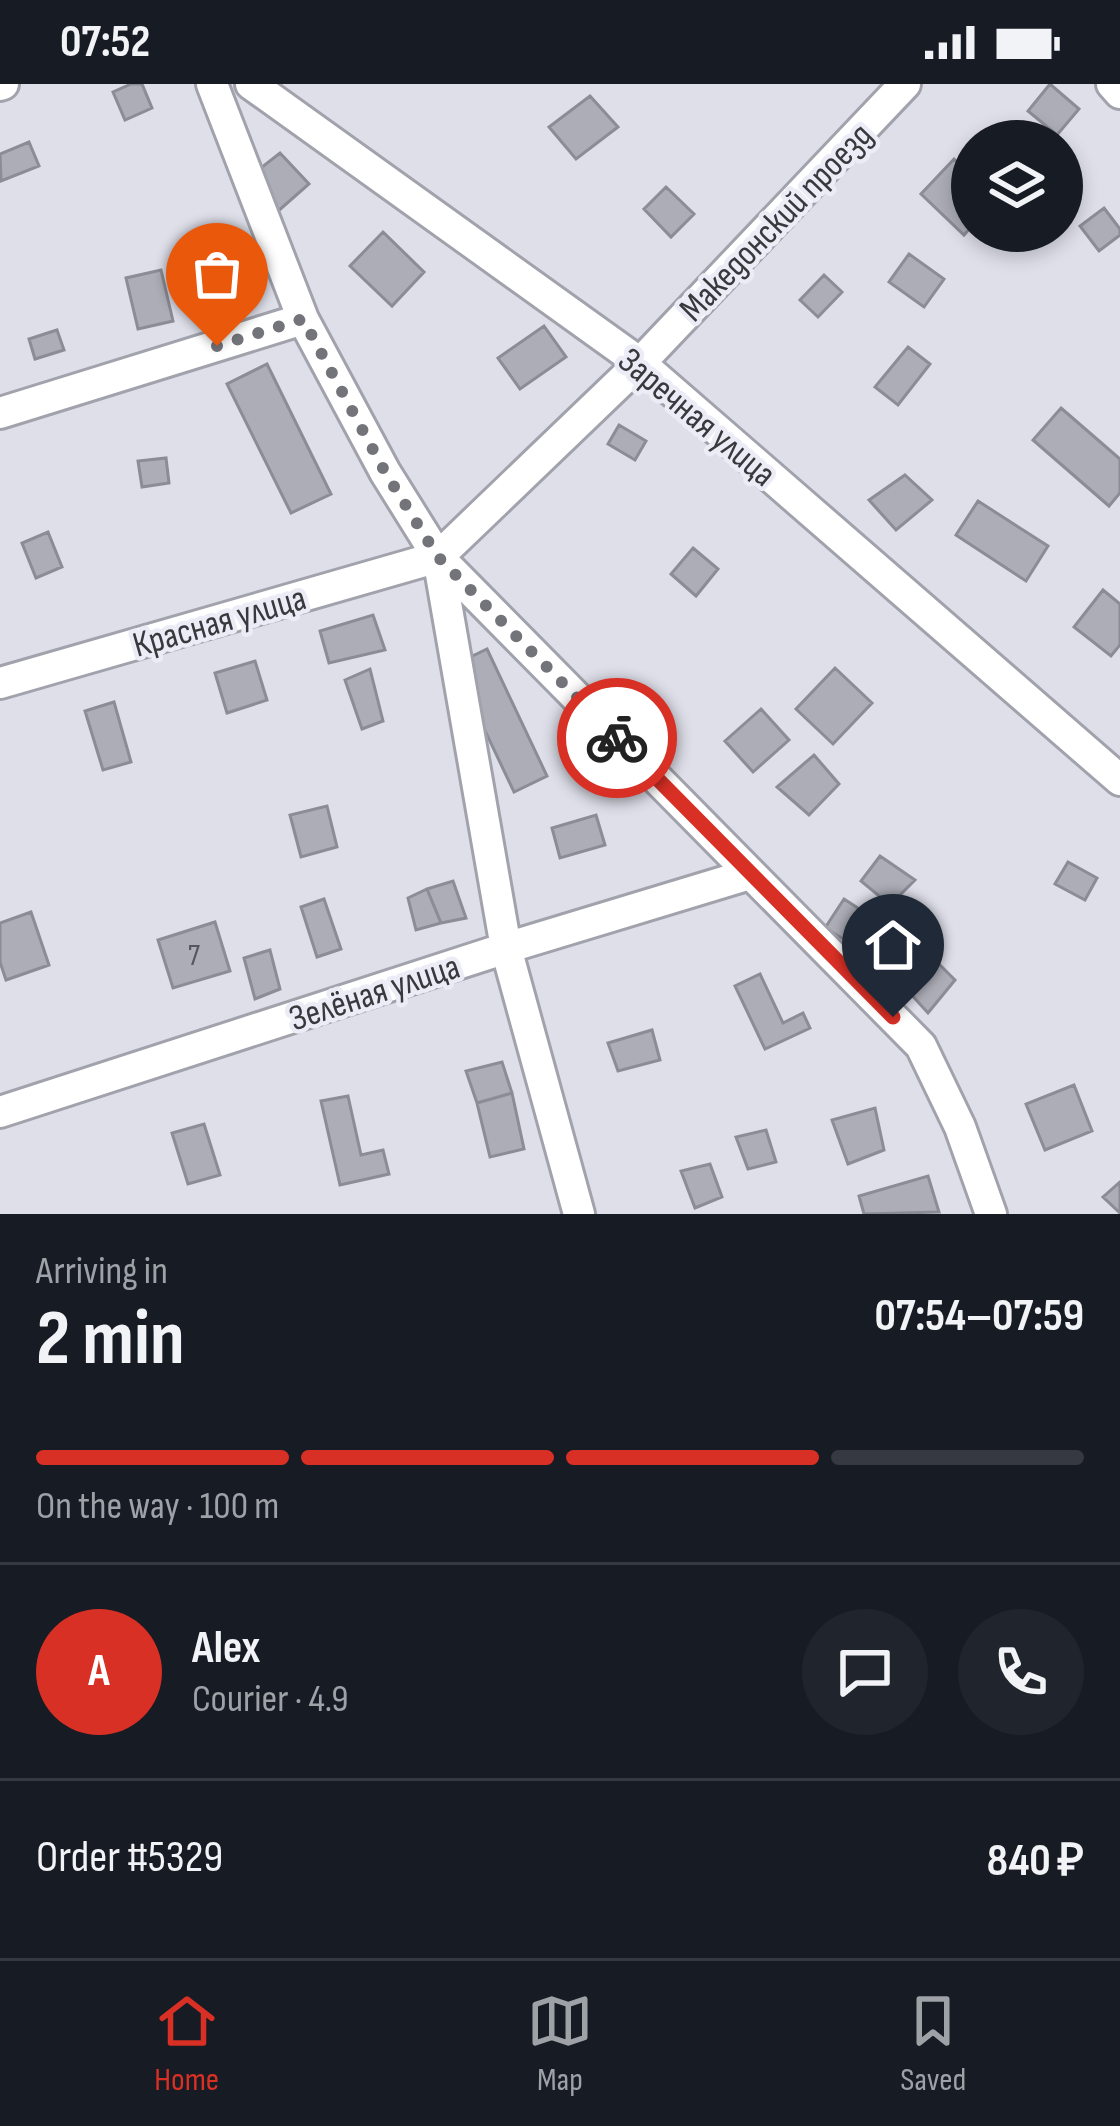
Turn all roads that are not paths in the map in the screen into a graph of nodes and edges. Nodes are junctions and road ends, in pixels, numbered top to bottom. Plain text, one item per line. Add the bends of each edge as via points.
1 (212, 84) edge
2 (251, 84) edge
3 (905, 84) edge
4 (1112, 84) edge
5 (1120, 93) edge
6 (303, 319) junction
7 (640, 363) junction
8 (0, 412) edge
9 (438, 557) junction
10 (0, 683) edge
11 (1120, 781) edge
12 (750, 874) junction
13 (506, 948) junction
14 (0, 1112) edge
15 (579, 1214) edge
16 (991, 1214) edge

1 - 6 street
2 - 7 street, Заречная улица
3 - 7 street, Македонский проезд
4 - 5 street
6 - 8 street
6 - 9 street
7 - 9 street, Македонский проезд
7 - 11 street, Заречная улица
9 - 10 street, Красная улица
9 - 12 street
9 - 13 street
12 - 13 street, Зелёная улица
12 - 16 street via 921,1046
13 - 14 street, Зелёная улица
13 - 15 street

